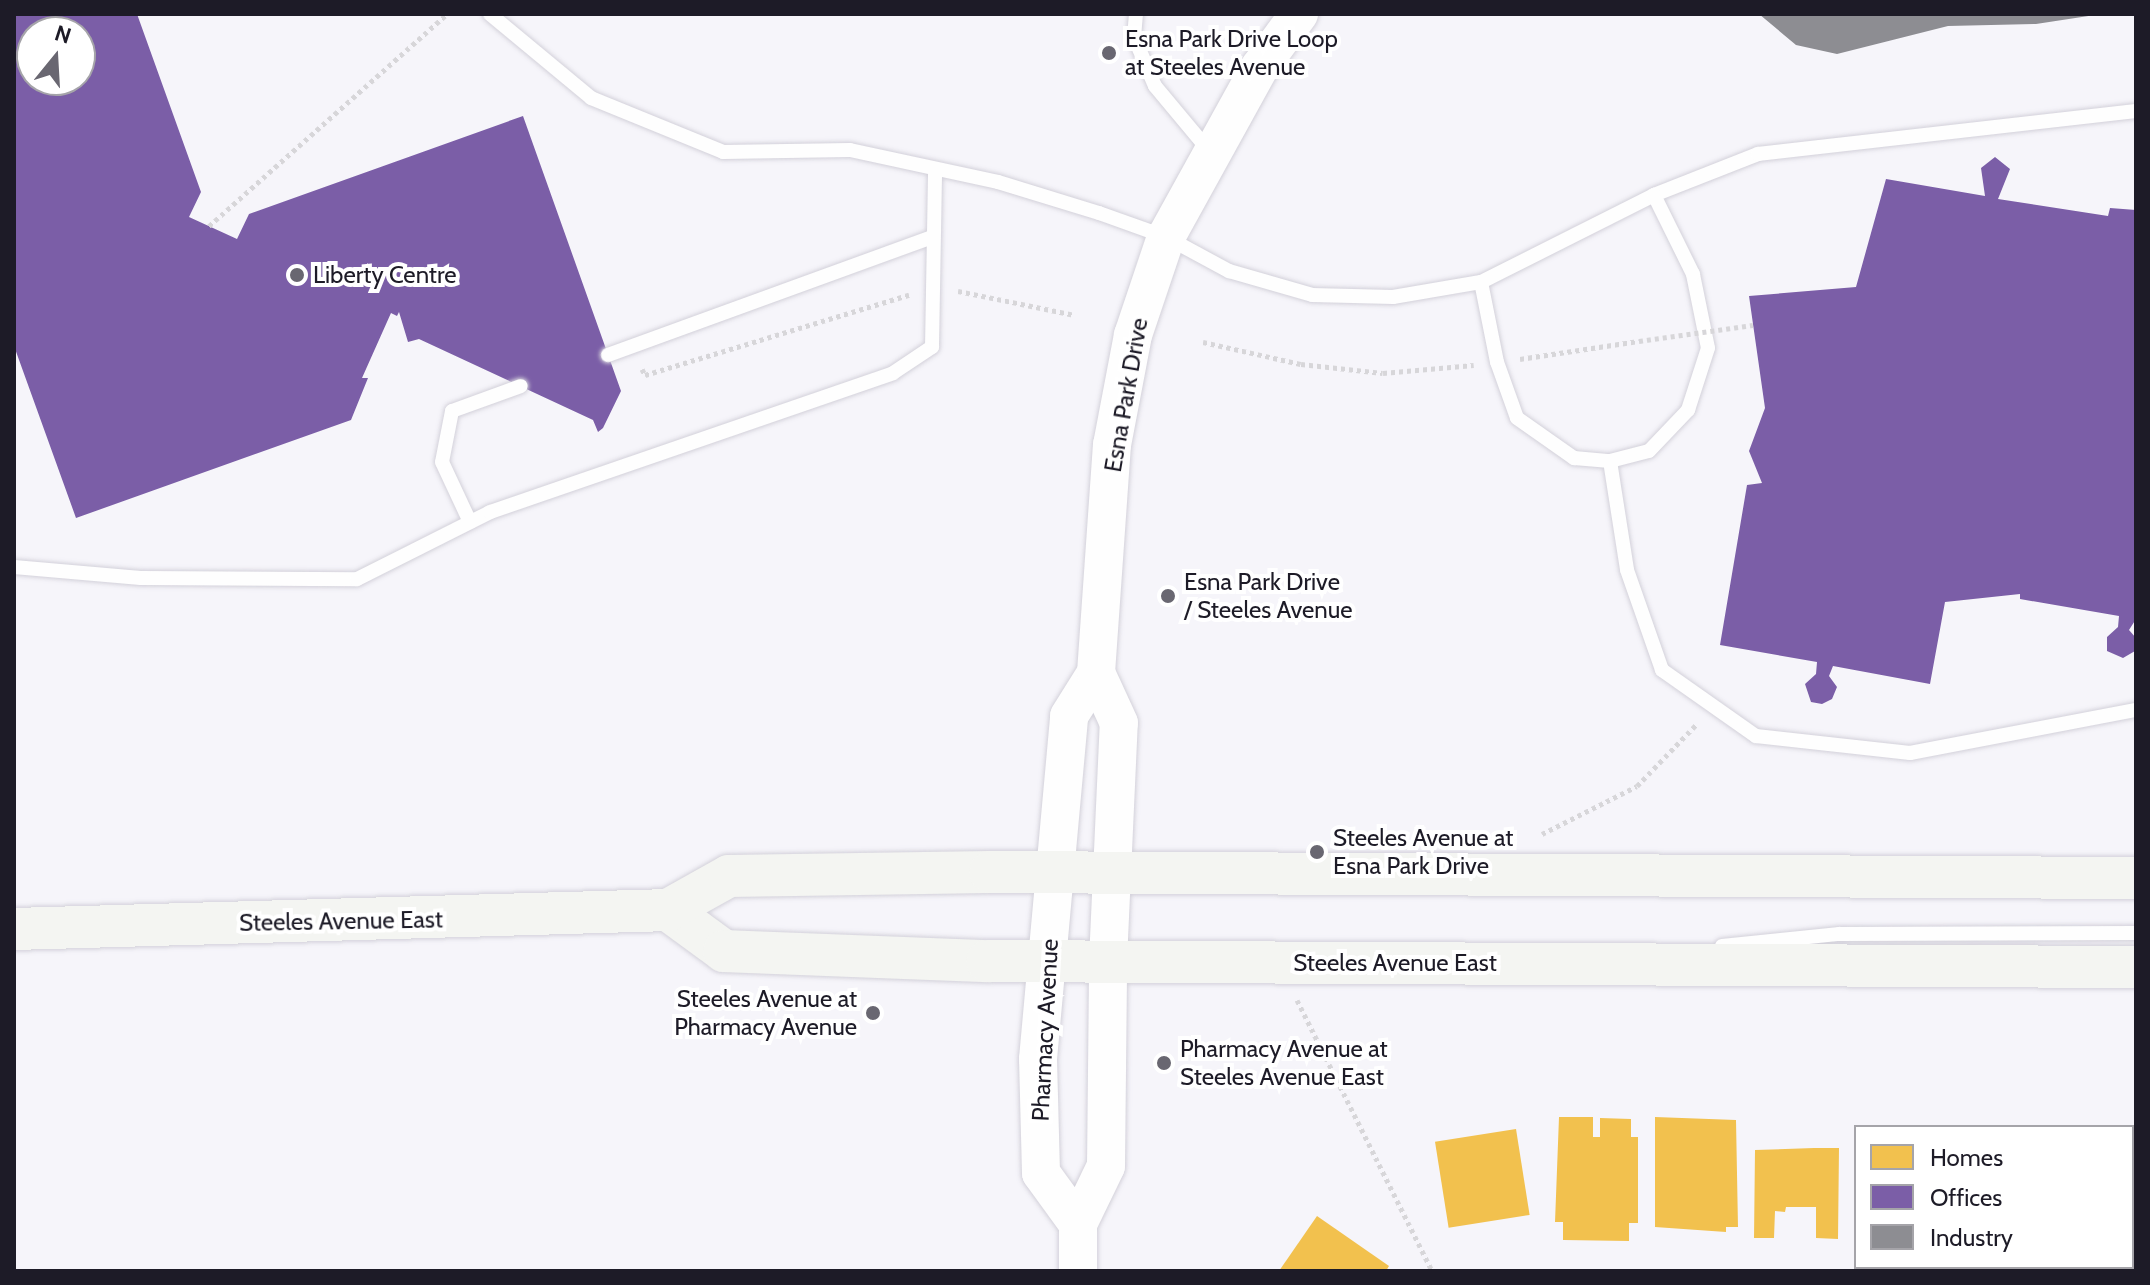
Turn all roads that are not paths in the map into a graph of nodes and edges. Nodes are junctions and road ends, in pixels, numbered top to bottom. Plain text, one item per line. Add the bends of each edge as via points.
1 (490, 14) edge
2 (1136, 14) edge
3 (1299, 14) edge
4 (2136, 111) edge
5 (1210, 152) junction
6 (935, 169) junction
7 (1654, 195) junction
8 (932, 237) junction
9 (1166, 237) junction
10 (1481, 282) junction
11 (608, 355) dead end
12 (521, 386) dead end
13 (1610, 461) junction
14 (470, 522) junction
15 (14, 567) edge
16 (1096, 673) junction
17 (2136, 710) edge
18 (1054, 873) junction
19 (1114, 874) junction
20 (2136, 878) edge
21 (668, 910) junction
22 (14, 929) edge
23 (2136, 933) edge
24 (1046, 960) junction
25 (1108, 961) junction
26 (1543, 964) junction
27 (2136, 967) edge
28 (1078, 1224) junction
29 (1078, 1271) edge

1 - 6 lane via 591,98 723,152 850,150
2 - 5 lane via 1134,37 1155,86
3 - 5 street, Esna Park Drive
4 - 7 lane via 1758,154
5 - 9 street, Esna Park Drive
6 - 8 lane
6 - 9 lane via 998,182
7 - 10 lane
7 - 13 lane via 1693,274 1708,348 1688,410 1649,451
8 - 11 lane
8 - 14 lane via 932,347 893,373
9 - 10 lane via 1229,271 1312,295 1393,297
9 - 16 street, Esna Park Drive via 1133,335 1112,445
10 - 13 lane via 1497,362 1517,418 1574,458
12 - 14 lane via 452,411 442,462
13 - 17 lane via 1627,570 1662,670 1756,736 1910,753
14 - 15 lane via 357,579 141,578
16 - 18 street, Esna Park Drive via 1069,716
16 - 19 street, Esna Park Drive via 1119,723
18 - 19 main road, Steeles Avenue East
18 - 21 main road, Steeles Avenue East via 729,876
18 - 24 street, Pharmacy Avenue
19 - 20 main road, Steeles Avenue East
19 - 25 street, Esna Park Drive
21 - 22 main road, Steeles Avenue East
21 - 24 main road, Steeles Avenue East via 724,951
23 - 26 lane via 1839,934
24 - 25 main road, Steeles Avenue East
24 - 28 street, Pharmacy Avenue via 1038,1059 1041,1173
25 - 26 main road, Steeles Avenue East
25 - 28 street via 1106,1166
26 - 27 main road, Steeles Avenue East
28 - 29 street

